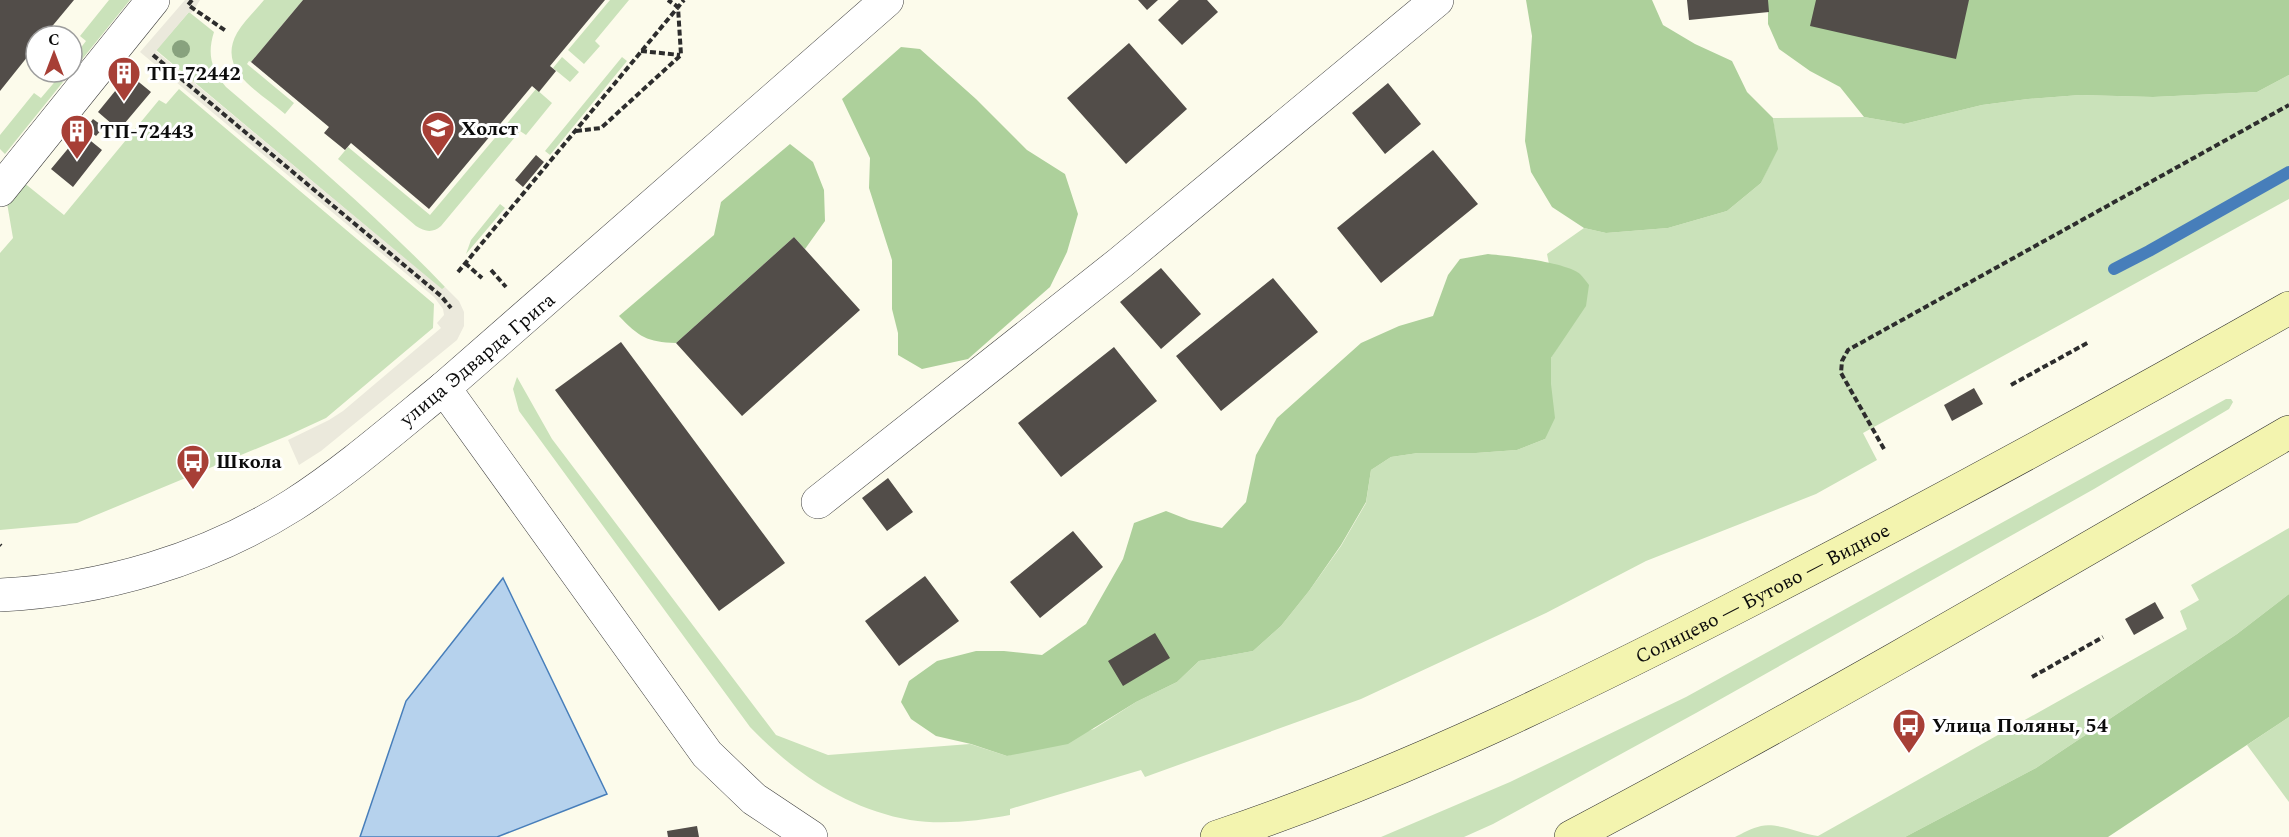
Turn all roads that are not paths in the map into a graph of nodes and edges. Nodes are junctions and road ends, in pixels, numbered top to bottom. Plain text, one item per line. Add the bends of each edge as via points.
1 (887, 0) edge
2 (1437, 0) edge
3 (167, 6) edge
4 (0, 190) edge
5 (2289, 308) edge
6 (444, 388) junction
7 (2289, 432) edge
8 (818, 502) dead end
9 (0, 595) edge
10 (811, 837) edge
11 (1217, 837) edge
12 (1571, 837) edge

1 - 6 street, улица Эдварда Грига
2 - 8 street via 1120,262
3 - 4 street
5 - 11 main road, Солнцево — Бутово — Видное via 1874,536 1643,655 1504,722 1381,775
6 - 9 street, улица Эдварда Грига via 335,476 292,506 247,530 157,567 99,584
6 - 10 street via 707,754 754,799
7 - 12 main road via 1873,673

